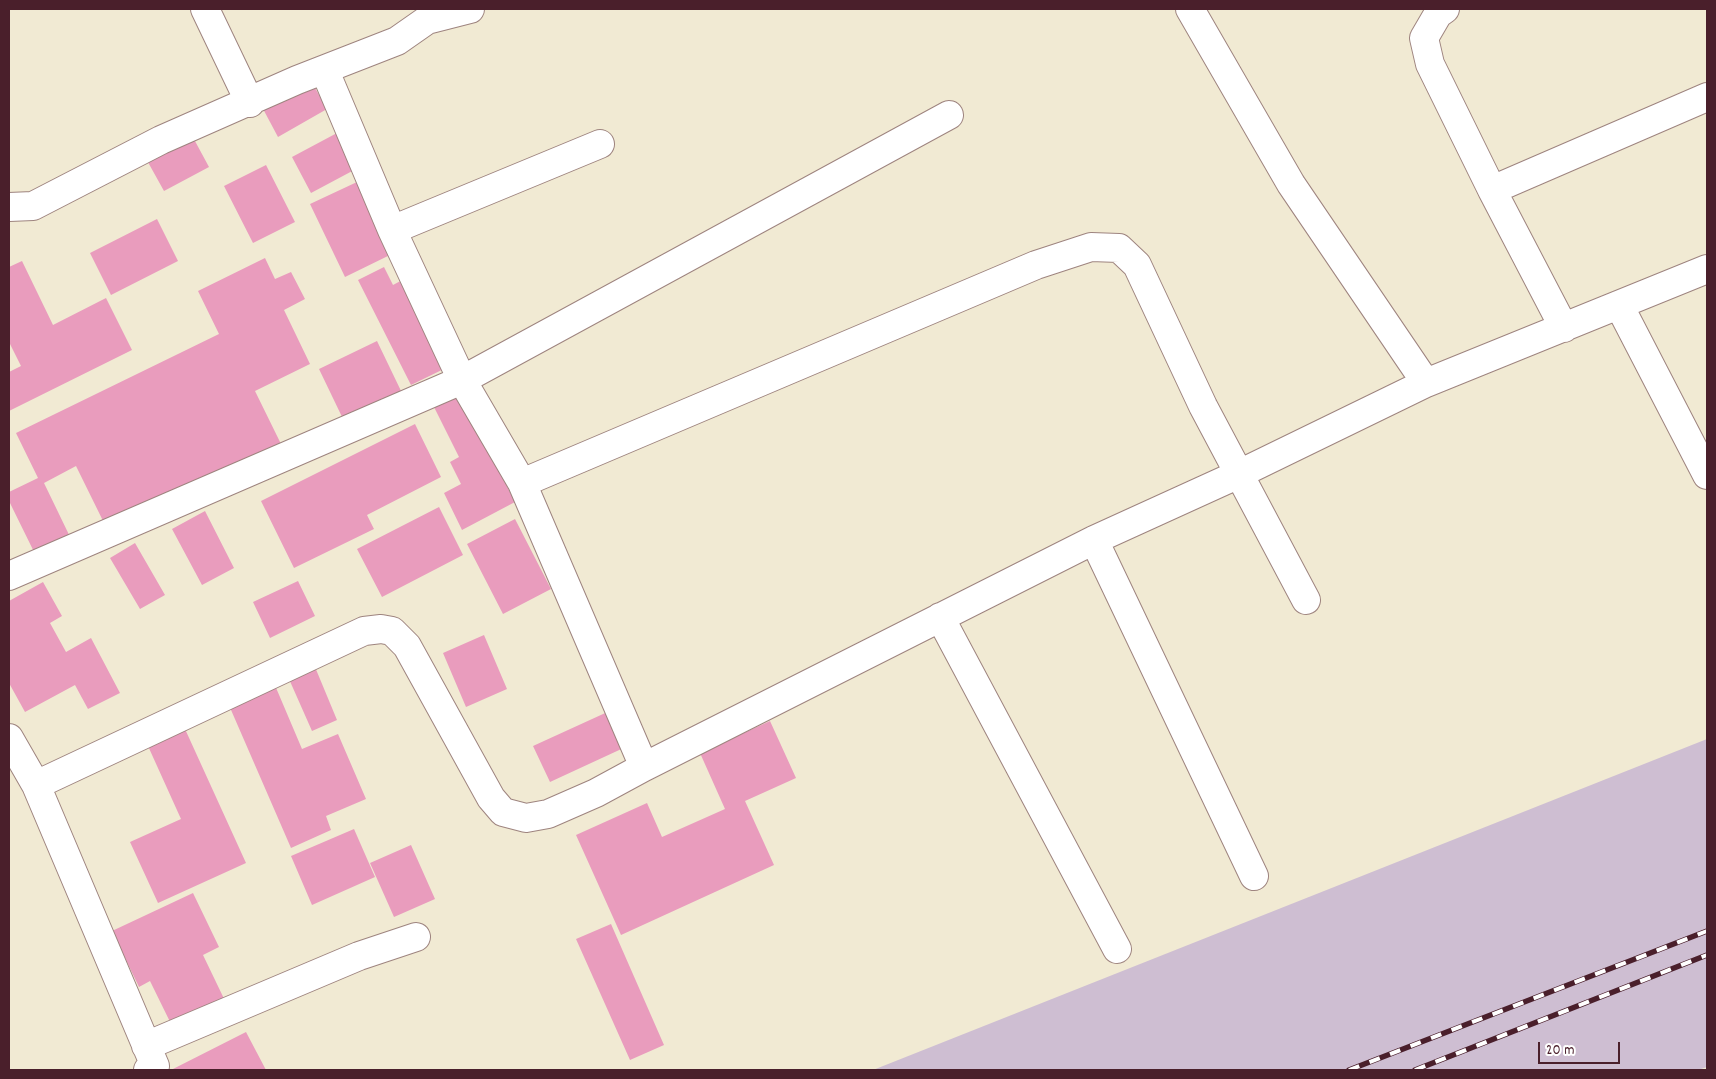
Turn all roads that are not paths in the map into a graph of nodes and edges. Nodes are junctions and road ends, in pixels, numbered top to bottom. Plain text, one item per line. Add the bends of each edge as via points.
1 (205, 9) edge
2 (470, 9) edge
3 (1190, 9) edge
4 (1445, 9) edge
5 (325, 71) junction
6 (1707, 97) edge
7 (250, 103) junction
8 (949, 114) dead end
9 (600, 144) dead end
10 (1492, 190) junction
11 (9, 207) edge
12 (392, 230) junction
13 (1707, 269) edge
14 (1619, 305) junction
15 (1564, 328) junction
16 (462, 380) junction
17 (1426, 383) junction
18 (1239, 474) junction
19 (1707, 475) edge
20 (522, 484) junction
21 (1094, 540) junction
22 (9, 576) edge
23 (1306, 600) dead end
24 (940, 617) junction
25 (9, 738) edge
26 (644, 767) junction
27 (36, 785) junction
28 (1254, 876) dead end
29 (416, 937) dead end
30 (1117, 949) dead end
31 (147, 1058) edge

1 - 7 street
2 - 5 street via 426,20 397,41
3 - 17 street via 1291,184
4 - 10 street via 1438,14 1424,38 1430,64
5 - 7 street via 297,80
5 - 12 street
6 - 10 street
7 - 11 street via 161,140 33,206
8 - 16 street
9 - 12 street
10 - 15 street
12 - 16 street
13 - 14 street
14 - 15 street
14 - 19 street
15 - 17 street
16 - 20 street
16 - 22 street
17 - 18 street
18 - 20 street via 1175,350 1137,265 1119,248 1091,247 1036,265
18 - 21 street
18 - 23 street
20 - 26 street
21 - 24 street
21 - 28 street
24 - 26 street
24 - 30 street
25 - 27 street
26 - 27 street via 548,814 526,818 503,812 490,798 407,646 392,631 381,629 364,632
27 - 31 street
29 - 31 street via 359,956

